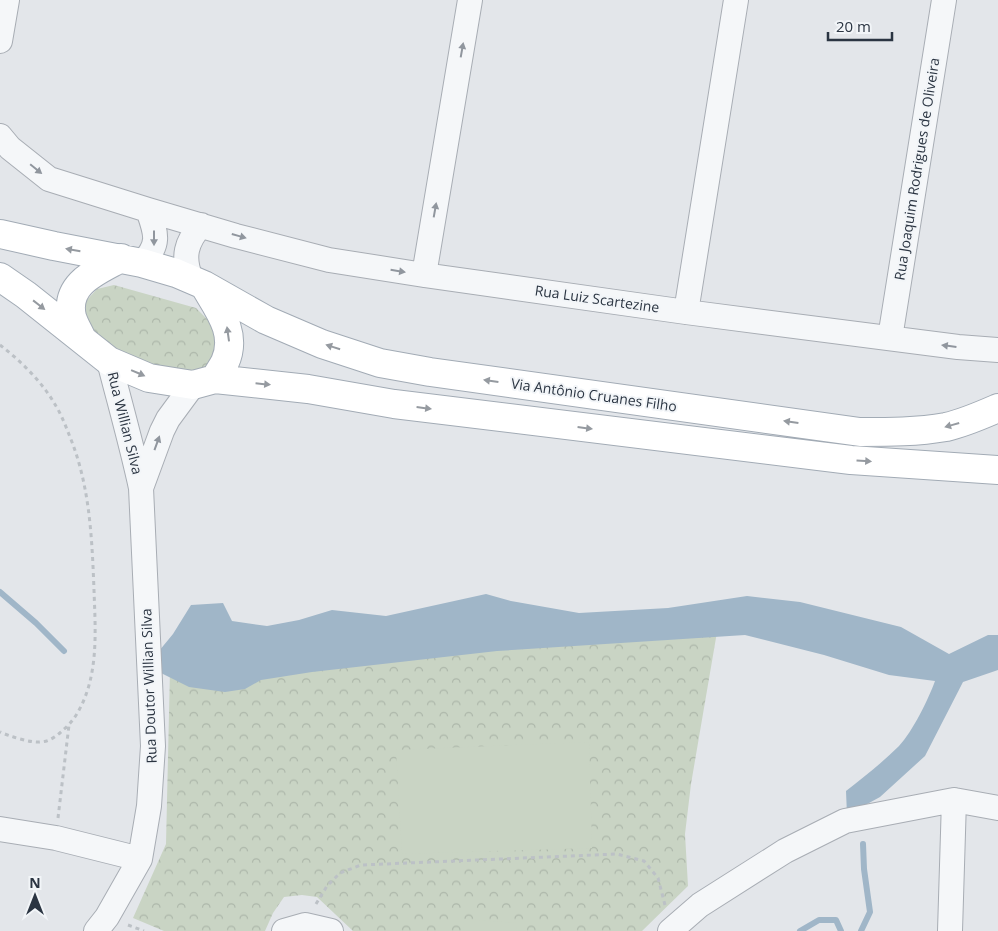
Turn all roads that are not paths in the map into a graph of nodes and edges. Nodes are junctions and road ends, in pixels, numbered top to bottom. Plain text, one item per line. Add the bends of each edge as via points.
1 (7, 0) edge
2 (470, 0) edge
3 (736, 0) edge
4 (944, 0) edge
5 (0, 41) edge
6 (0, 136) edge
7 (148, 210) junction
8 (201, 225) junction
9 (0, 234) edge
10 (131, 260) junction
11 (424, 275) junction
12 (0, 277) edge
13 (198, 282) junction
14 (686, 312) junction
15 (890, 338) junction
16 (82, 339) junction
17 (998, 350) edge
18 (109, 362) junction
19 (204, 382) junction
20 (998, 408) edge
21 (998, 470) edge
22 (141, 488) junction
23 (954, 800) junction
24 (998, 808) edge
25 (0, 829) edge
26 (140, 859) junction
27 (295, 928) edge
28 (671, 930) edge
29 (96, 931) edge
30 (331, 931) edge
31 (950, 931) edge

1 - 5 street
11 -> 2 street
3 - 14 street
4 - 15 street, Rua Joaquim Rodrigues de Oliveira
6 -> 7 street, Rua Luiz Scartezine via 49,179
7 - 8 street, Rua Luiz Scartezine
7 -> 10 street via 153,225 154,247 150,254
8 -> 11 street, Rua Luiz Scartezine via 329,260
8 - 13 street via 188,244 186,257 187,269
10 -> 9 main road
10 - 13 main road
10 - 16 main road via 89,275 77,286 71,302 72,316
11 - 14 street, Rua Luiz Scartezine
12 -> 16 main road
19 -> 13 main road via 226,360 230,343 227,324
20 -> 13 main road, Via Antônio Cruanes Filho via 948,426 908,432 860,432 430,372 380,362 322,344 266,320
14 - 15 street, Rua Luiz Scartezine
17 -> 15 street, Rua Luiz Scartezine
16 - 18 main road
18 -> 19 main road via 149,378
18 - 22 street, Rua Willian Silva
19 -> 21 main road via 308,389 394,404 842,459
22 -> 19 street, Rua Willian Silva via 168,419
22 - 26 street, Rua Doutor Willian Silva via 153,746 149,806
23 - 24 street
23 - 28 street via 845,821 785,851 700,905
23 - 31 street
25 - 26 street via 56,838
26 - 29 street, Rua Doutor Willian Silva
27 - 30 street

